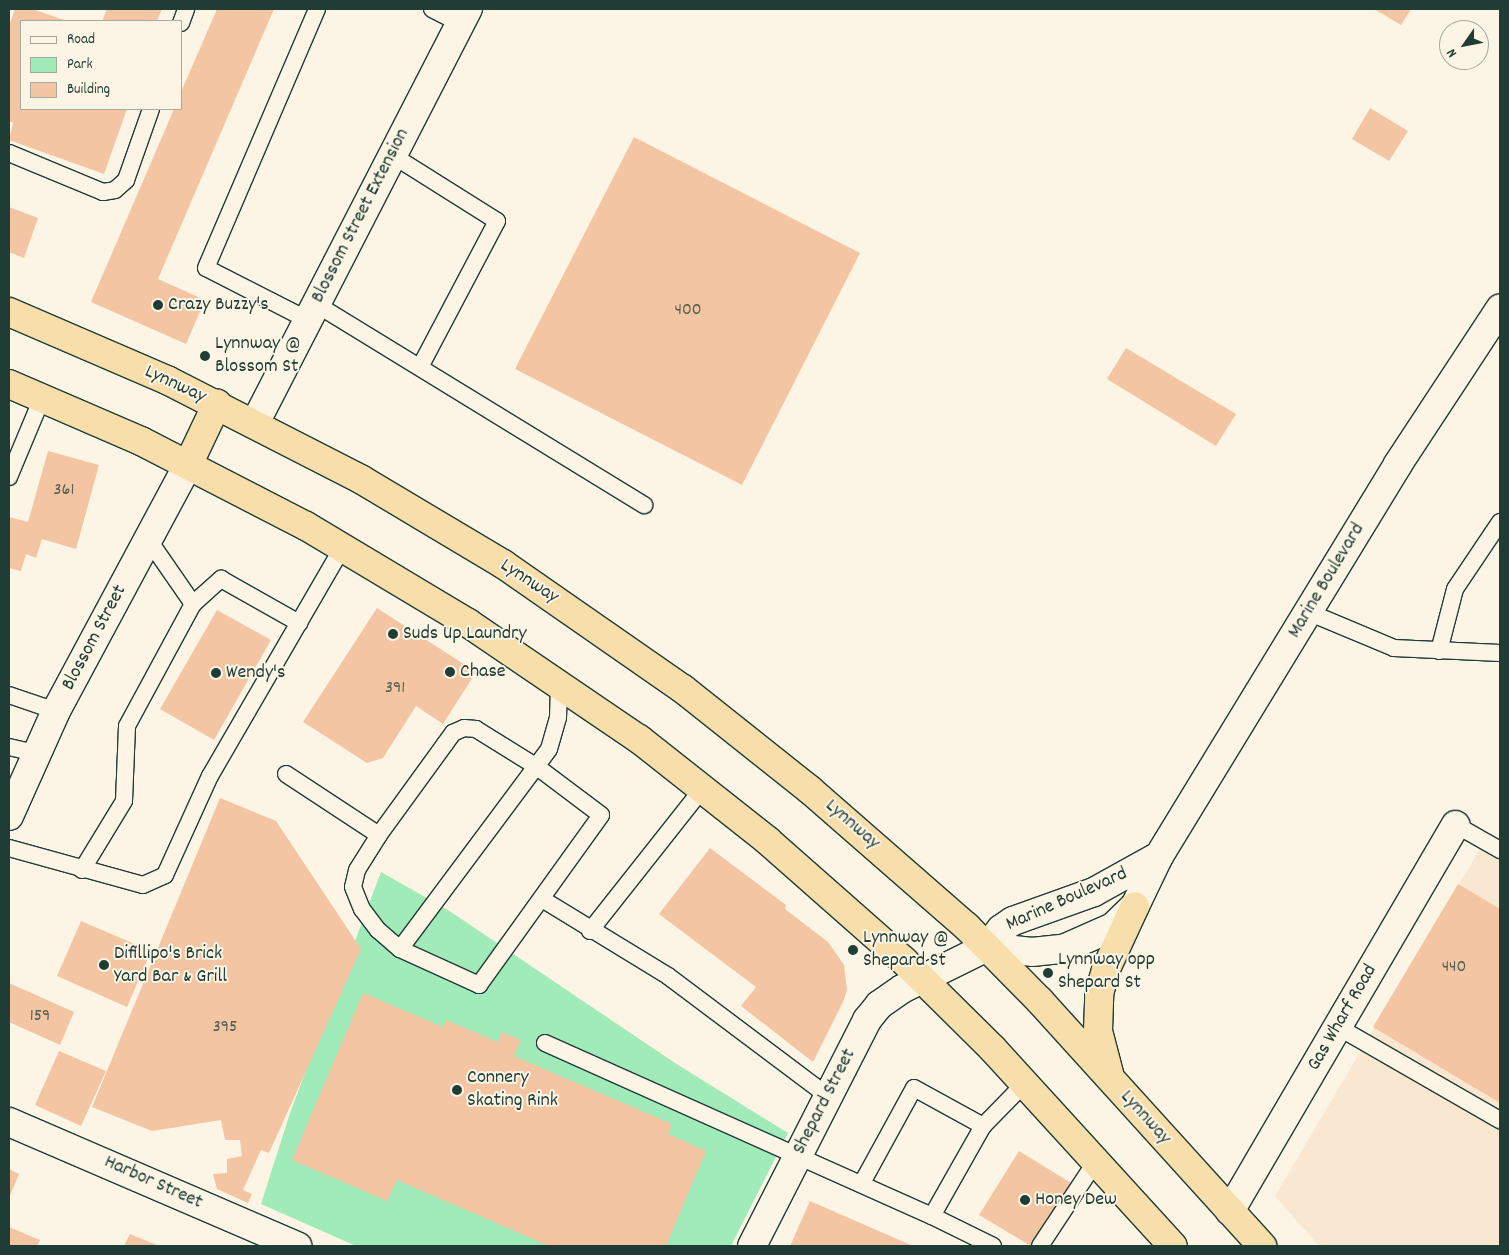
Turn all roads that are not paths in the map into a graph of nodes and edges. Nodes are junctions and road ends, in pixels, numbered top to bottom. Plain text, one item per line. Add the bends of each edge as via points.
1 (317, 9) edge
2 (432, 9) edge
3 (464, 16) edge
4 (151, 110) edge
5 (9, 153) edge
6 (392, 155) junction
7 (1500, 308) edge
8 (9, 312) edge
9 (312, 312) junction
10 (420, 367) junction
11 (9, 384) edge
12 (42, 398) junction
13 (216, 404) junction
14 (256, 424) junction
15 (188, 465) junction
16 (9, 477) edge
17 (644, 504) dead end
18 (1500, 522) edge
19 (148, 539) junction
20 (343, 547) junction
21 (193, 604) junction
22 (1308, 612) junction
23 (299, 623) junction
24 (1439, 652) junction
25 (1500, 653) edge
26 (559, 682) junction
27 (9, 695) edge
28 (56, 712) junction
29 (9, 747) edge
30 (36, 753) junction
31 (537, 767) junction
32 (286, 774) dead end
33 (704, 788) junction
34 (9, 816) edge
35 (1456, 825) joint
36 (379, 835) junction
37 (9, 848) edge
38 (1500, 850) edge
39 (1159, 856) junction
40 (82, 870) junction
41 (542, 899) junction
42 (1135, 906) junction
43 (590, 931) junction
44 (987, 947) junction
45 (400, 949) junction
46 (923, 979) junction
47 (1338, 1026) junction
48 (545, 1043) dead end
49 (1112, 1082) junction
50 (1025, 1083) junction
51 (828, 1096) junction
52 (1500, 1120) edge
53 (9, 1122) edge
54 (983, 1126) junction
55 (799, 1154) junction
56 (1096, 1162) junction
57 (862, 1183) junction
58 (1230, 1211) junction
59 (932, 1216) junction
60 (298, 1246) edge
61 (752, 1246) edge
62 (993, 1246) edge
63 (1040, 1246) edge
64 (1172, 1246) edge
65 (1262, 1246) edge

1 - 9 lane via 206,268
2 - 3 lane
3 - 6 street, Blossom Street Extension
4 - 5 lane via 126,180 115,190 104,192
6 - 9 street, Blossom Street Extension
6 - 10 lane via 497,221
7 - 22 street, Marine Boulevard via 1398,464
8 - 13 highway, Lynnway
9 - 10 lane
9 - 14 street, Blossom Street Extension
10 - 17 lane
11 - 12 highway
12 - 15 highway
12 - 16 lane
13 - 14 highway, Lynnway
13 - 15 highway
14 - 44 highway, Lynnway via 458,537 640,657 769,755 923,887
15 - 19 street, Blossom Street
15 - 20 highway
18 - 24 lane via 1455,589
19 - 21 lane
19 - 28 street, Blossom Street
20 - 23 lane
20 - 26 highway via 424,594
21 - 23 lane via 221,578
21 - 40 lane via 127,726 124,801
22 - 24 lane via 1394,648
22 - 39 street, Marine Boulevard
23 - 40 lane via 210,776 164,875 144,885
24 - 25 lane
26 - 31 lane via 555,734
26 - 33 highway
27 - 28 lane
28 - 30 street, Blossom Street
29 - 30 lane
30 - 34 street, Blossom Street
31 - 36 lane via 476,729 464,728 453,733
31 - 41 lane via 601,815
31 - 45 lane
32 - 36 lane
33 - 43 lane
33 - 46 highway
35 - 38 lane
35 - 47 street, Gas Wharf Road
36 - 45 lane via 357,870 353,887 362,909 378,930
37 - 40 lane
39 - 42 street, Marine Boulevard
39 - 44 street, Marine Boulevard via 1094,892 1013,920
41 - 43 lane
41 - 45 lane via 478,984
42 - 44 street, Marine Boulevard via 1113,927 1063,949 1032,952
42 - 49 highway via 1102,982 1097,1007 1100,1045
43 - 51 lane via 668,976
44 - 46 street
44 - 49 highway, Lynnway
46 - 50 highway
46 - 51 street, Shepard Street via 892,995 874,1010
47 - 52 lane
47 - 58 street, Gas Wharf Road
48 - 55 lane
49 - 58 highway, Lynnway
50 - 54 lane
50 - 56 highway
51 - 55 street, Shepard Street
53 - 60 street, Harbor Street
54 - 57 lane via 914,1088
54 - 59 lane
55 - 57 lane
55 - 61 street, Shepard Street
56 - 63 lane
56 - 64 highway
57 - 59 lane
58 - 65 highway, Lynnway
59 - 62 lane

